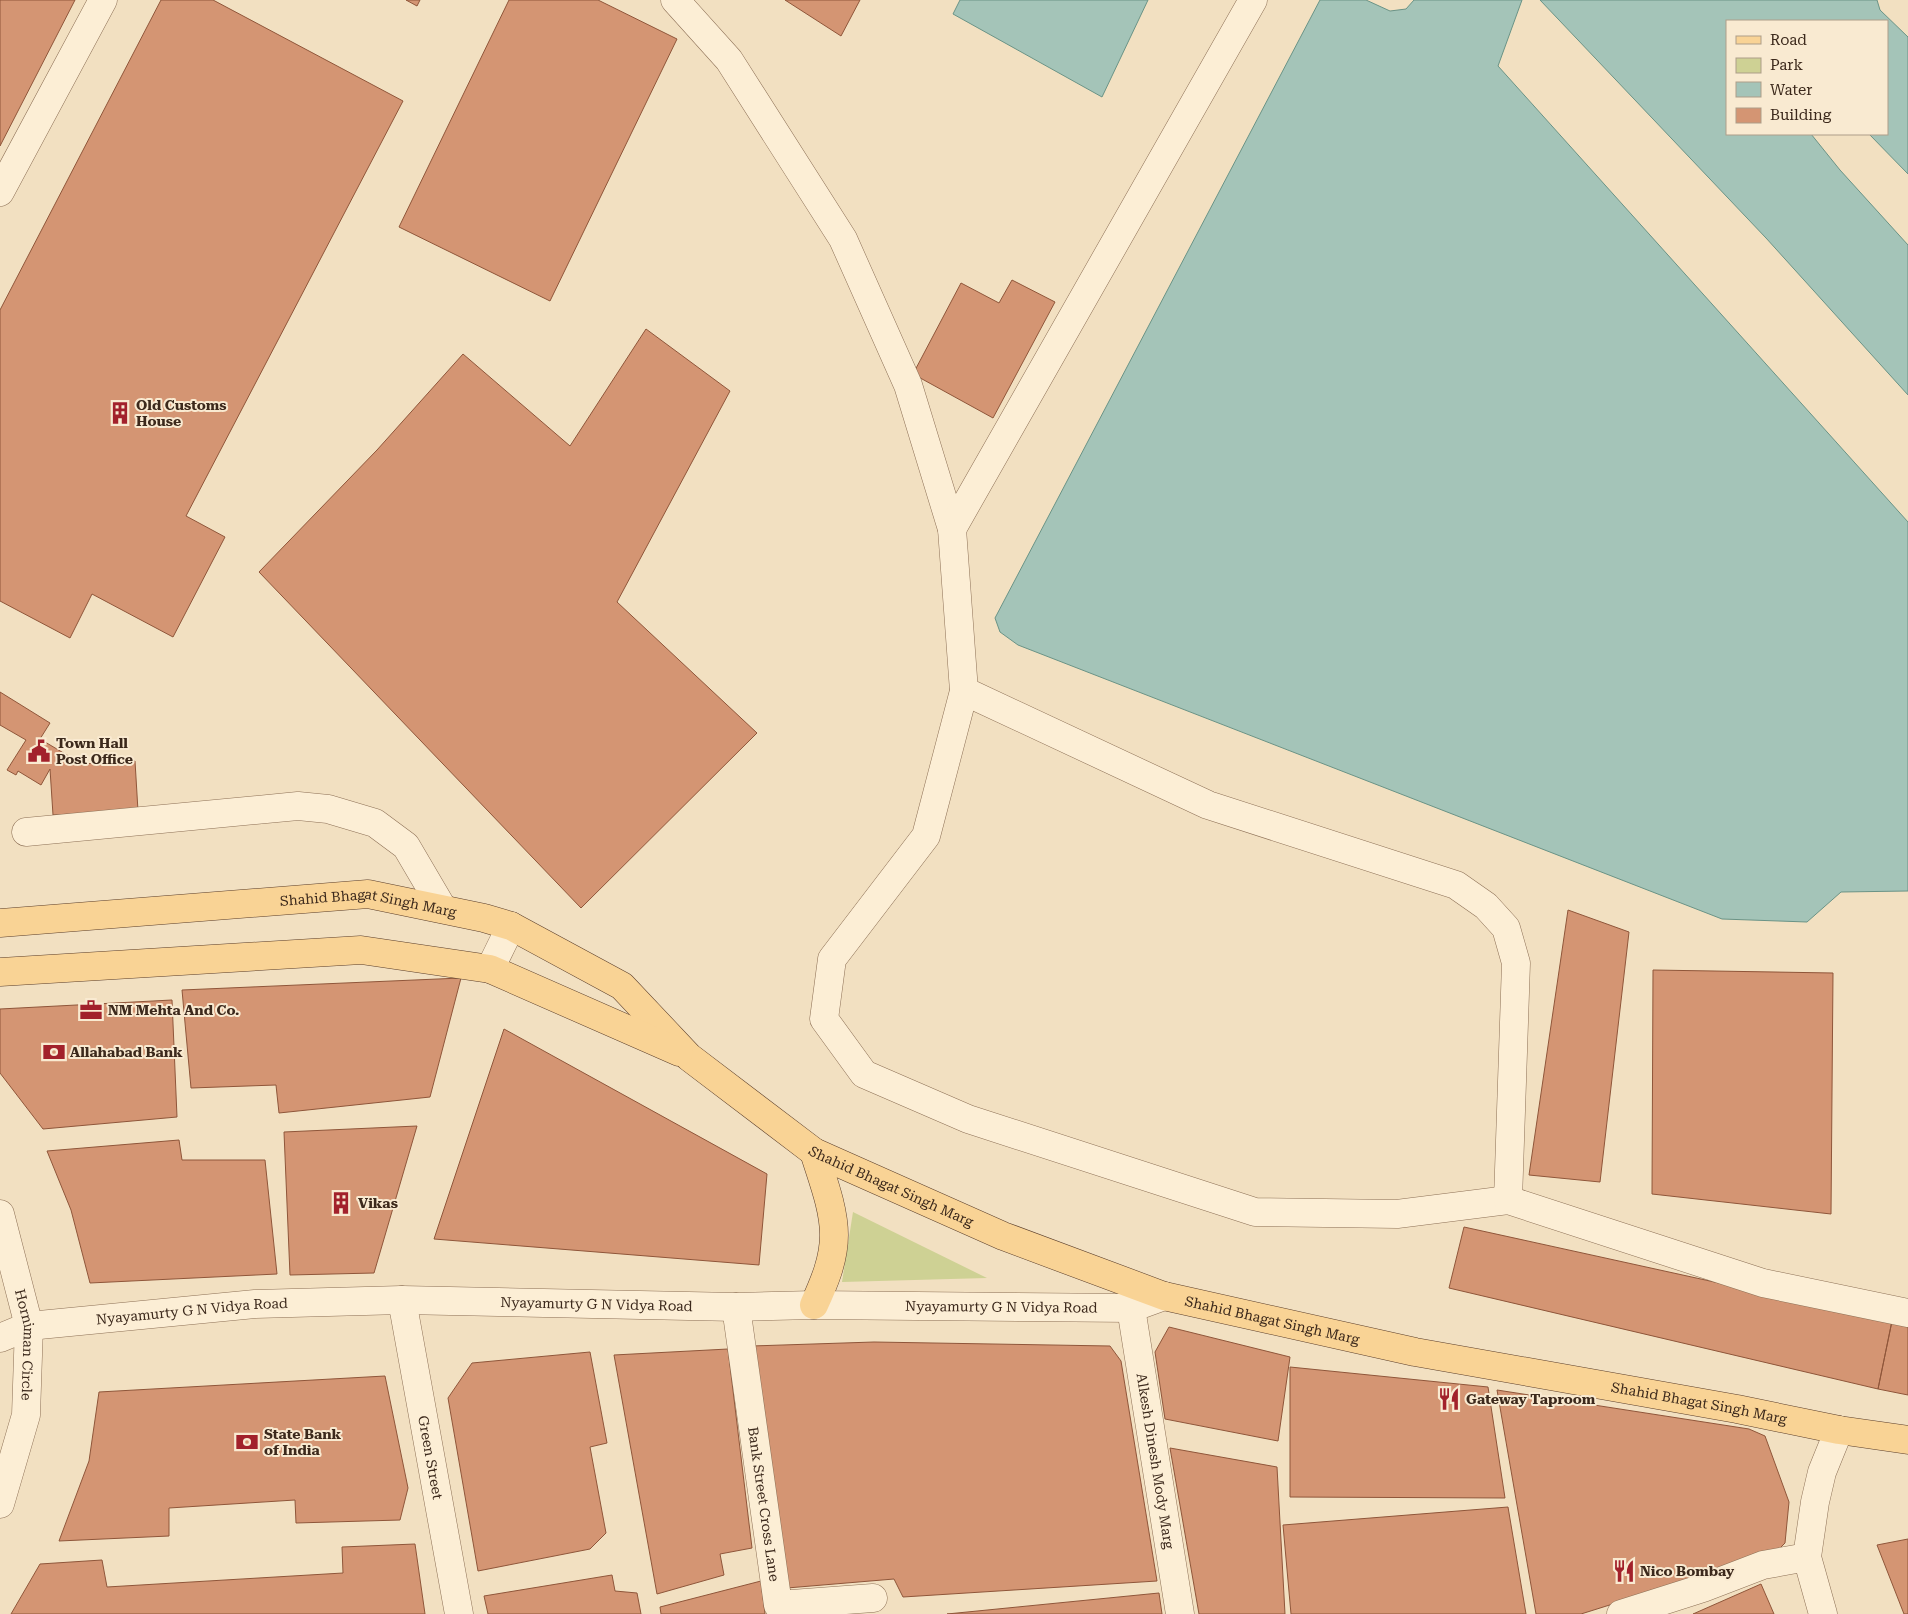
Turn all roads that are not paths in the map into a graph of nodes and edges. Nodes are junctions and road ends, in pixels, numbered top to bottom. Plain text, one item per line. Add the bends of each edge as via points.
1 (103, 0) edge
2 (675, 0) edge
3 (1253, 0) edge
4 (0, 192) edge
5 (952, 529) junction
6 (964, 691) junction
7 (26, 832) dead end
8 (443, 909) junction
9 (0, 923) edge
10 (511, 926) junction
11 (490, 969) junction
12 (0, 972) edge
13 (689, 1056) junction
14 (814, 1152) junction
15 (1508, 1200) junction
16 (0, 1214) edge
17 (1164, 1296) junction
18 (402, 1300) junction
19 (814, 1305) junction
20 (736, 1307) junction
21 (1130, 1308) junction
22 (1908, 1313) edge
23 (29, 1326) junction
24 (0, 1338) edge
25 (1840, 1430) junction
26 (1908, 1440) edge
27 (0, 1504) edge
28 (1807, 1557) junction
29 (873, 1598) dead end
30 (459, 1614) edge
31 (1180, 1614) edge
32 (1621, 1614) edge
33 (1823, 1614) edge

1 - 4 street
2 - 5 street via 729,60 843,240 908,385
3 - 5 street
5 - 6 street
6 - 15 street via 1208,805 1456,885 1486,906 1506,928 1516,963
6 - 15 street via 926,836 832,959 824,1019 864,1074 968,1119 1256,1212 1397,1214
7 - 8 street via 298,806 328,809 375,823 406,846
8 - 9 main road, Shahid Bhagat Singh Marg via 368,894
8 - 10 main road, Shahid Bhagat Singh Marg
10 - 11 street
10 - 13 main road, Shahid Bhagat Singh Marg via 622,986
11 - 12 main road, Shahid Bhagat Singh Marg via 361,950
11 - 13 main road, Shahid Bhagat Singh Marg
13 - 14 main road, Shahid Bhagat Singh Marg
14 - 17 main road, Shahid Bhagat Singh Marg via 1003,1236
14 - 19 main road via 831,1210 834,1234 832,1260
15 - 22 street via 1763,1283
16 - 23 street, Horniman Circle
17 - 21 street, Nyayamurty G N Vidya Road
17 - 25 main road, Shahid Bhagat Singh Marg via 1416,1352
18 - 20 street, Nyayamurty G N Vidya Road
18 - 23 street, Nyayamurty G N Vidya Road via 256,1304
18 - 30 street, Green Street
19 - 20 street, Nyayamurty G N Vidya Road
19 - 21 street, Nyayamurty G N Vidya Road
20 - 29 street, Bank Street Cross Lane via 778,1605
21 - 31 street, Alkesh Dinesh Mody Marg
23 - 24 street, Nyayamurty G N Vidya Road
23 - 27 street, Horniman Circle via 26,1415
25 - 26 main road, Shahid Bhagat Singh Marg
25 - 28 street via 1822,1472
28 - 32 street via 1764,1565
28 - 33 street

